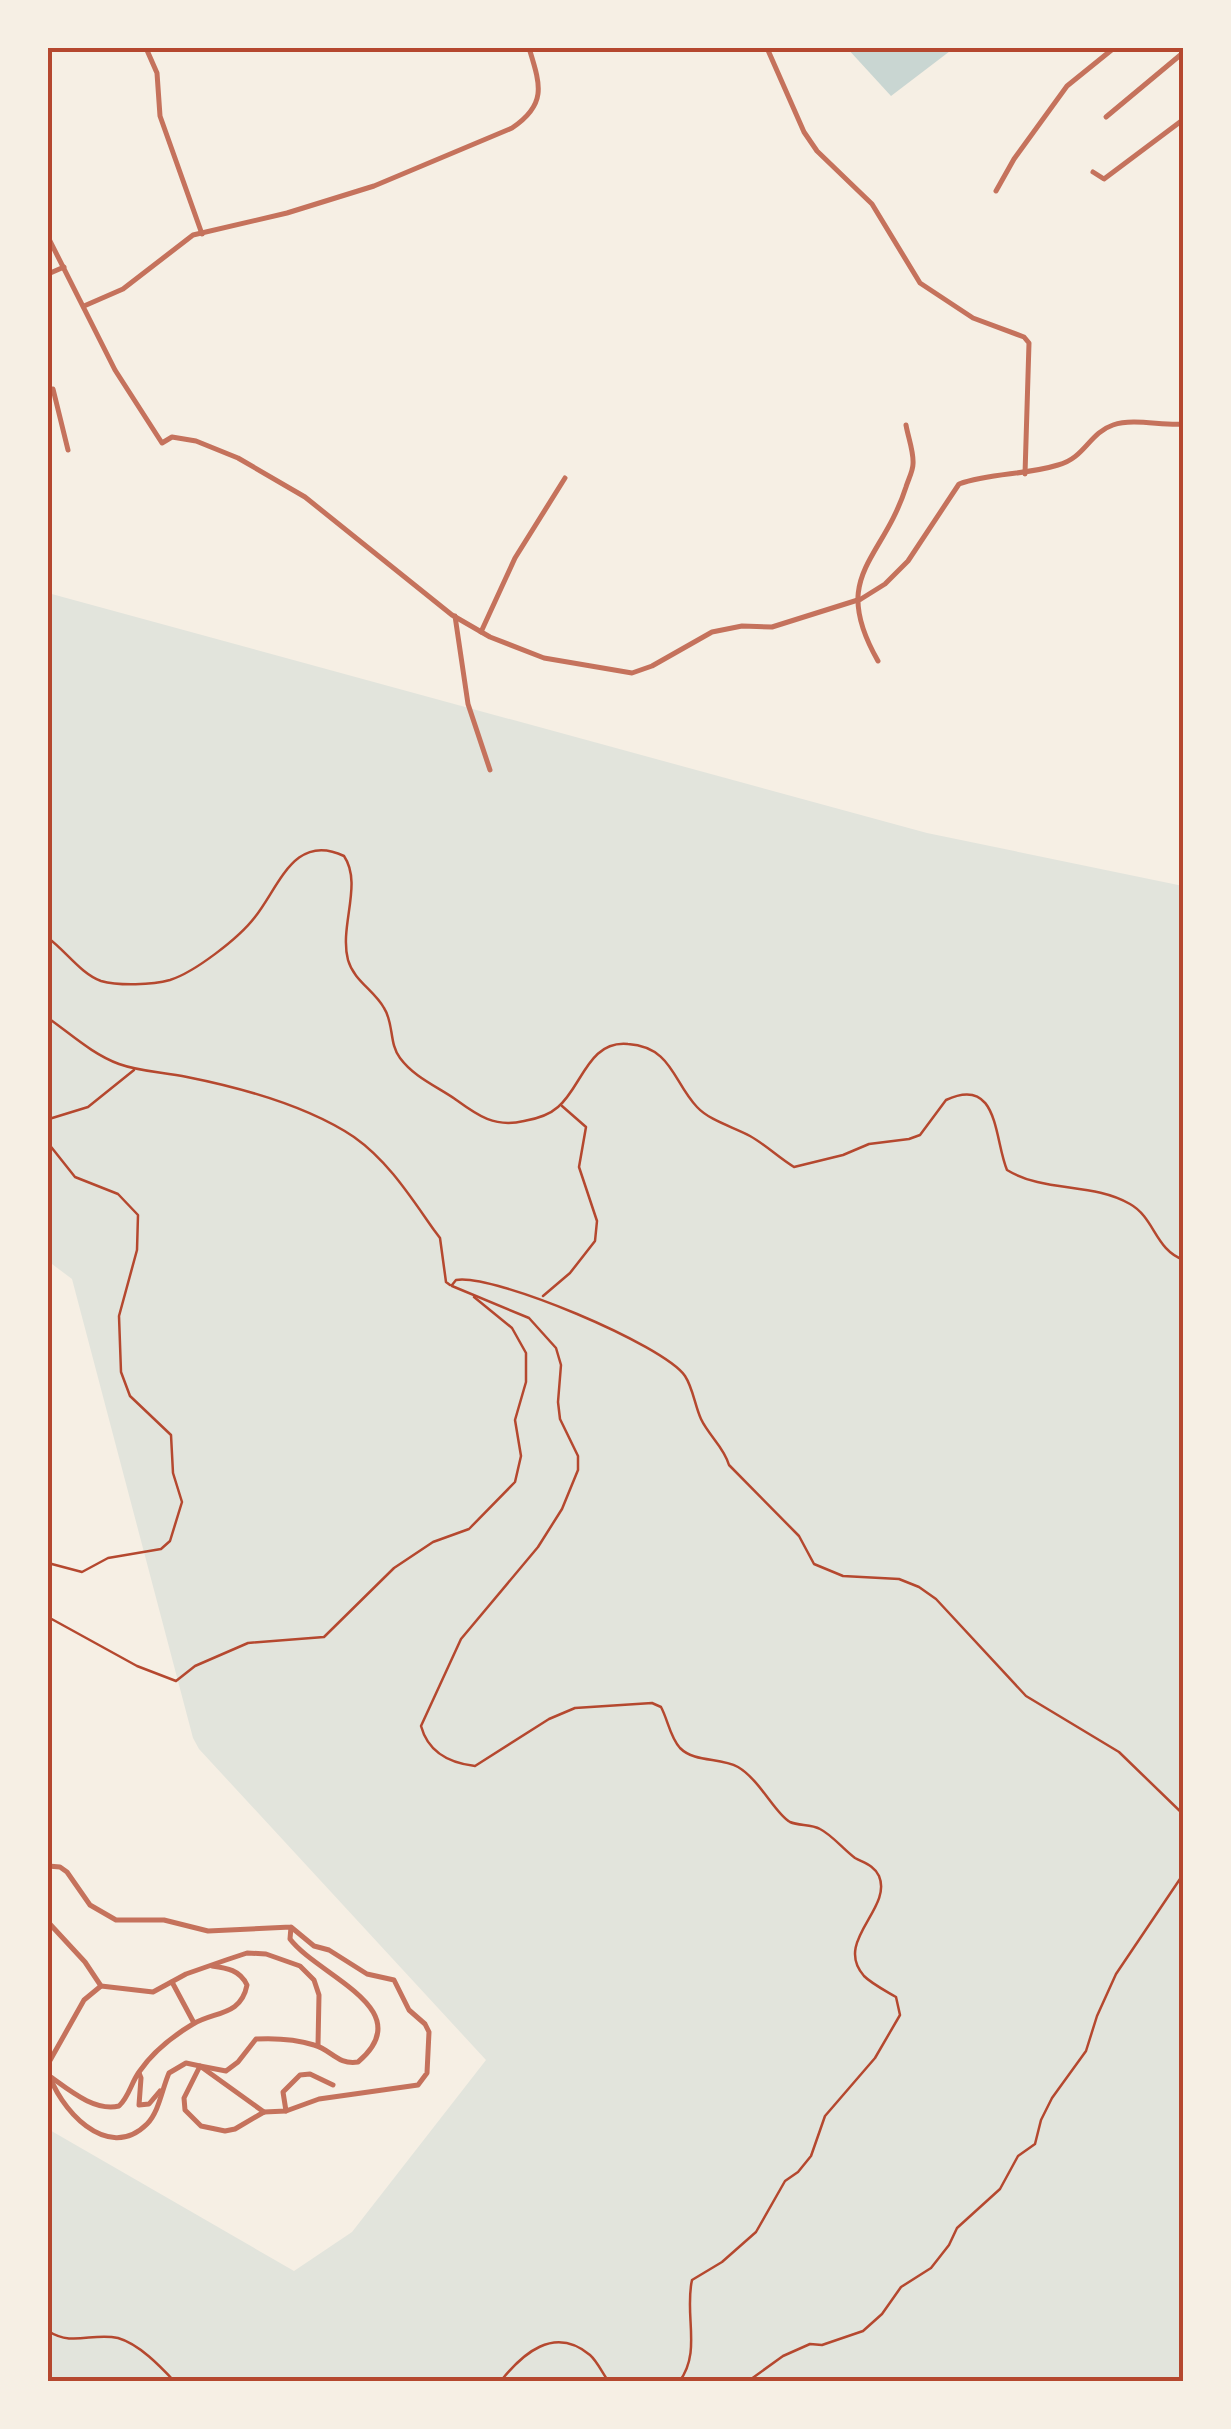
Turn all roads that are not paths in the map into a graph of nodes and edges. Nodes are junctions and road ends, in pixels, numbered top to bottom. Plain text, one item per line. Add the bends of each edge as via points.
1 (146, 48) edge
2 (529, 48) edge
3 (767, 48) edge
4 (1114, 48) edge
5 (1184, 52) edge
6 (1106, 117) dead end
7 (1184, 119) edge
8 (1093, 172) dead end
9 (996, 191) dead end
10 (202, 234) junction
11 (48, 237) edge
12 (64, 267) junction
13 (48, 274) edge
14 (84, 306) junction
15 (53, 389) dead end
16 (1184, 424) edge
17 (906, 425) dead end
18 (68, 450) dead end
19 (1025, 474) junction
20 (565, 478) dead end
21 (856, 601) junction
22 (455, 616) junction
23 (481, 632) junction
24 (878, 661) dead end
25 (490, 770) dead end
26 (48, 1866) edge
27 (48, 1922) edge
28 (291, 1927) junction
29 (209, 1966) junction
30 (172, 1982) junction
31 (100, 1986) junction
32 (194, 2023) junction
33 (318, 2045) junction
34 (200, 2066) junction
35 (48, 2070) edge
36 (138, 2073) junction
37 (333, 2085) dead end
38 (162, 2089) junction
39 (264, 2112) junction
40 (286, 2112) junction

1 - 10 street via 157,73 160,116
2 - 10 street via 540,82 538,100 512,128 374,186
3 - 19 street via 804,132 872,204 920,283 973,318 1029,343
4 - 9 street via 1067,86
5 - 6 street
7 - 8 street via 1104,179
10 - 14 street via 123,290
11 - 12 street
12 - 13 street
12 - 14 street
14 - 22 street via 162,443 172,437 205,444 285,485
15 - 18 street
16 - 19 street via 1112,426 1078,458
17 - 21 street via 913,464
19 - 21 street via 955,487 908,561
20 - 23 street
21 - 23 street via 772,627 712,632 632,673 544,658
21 - 24 street
22 - 23 street
22 - 25 street via 468,704
26 - 28 street via 67,1872 90,1905 116,1920 164,1920 208,1931
27 - 31 street
28 - 33 street via 290,1939 303,1954 376,2012 376,2041 358,2062 338,2061
28 - 40 street via 367,1974 394,1980 429,2032 430,2054 418,2085 319,2099
29 - 30 street
29 - 32 street via 233,1970 245,1995 234,2009
29 - 33 street via 256,1953 310,1974 319,1995
30 - 31 street via 141,1993
30 - 32 street
31 - 35 street via 84,2000
32 - 36 street
33 - 34 street via 256,2039 226,2071
34 - 38 street via 178,2065
34 - 39 street
34 - 39 street via 184,2098 192,2120 235,2130
35 - 36 street via 85,2099 111,2108 124,2103
35 - 38 street via 75,2119 107,2136 145,2127
36 - 38 street via 139,2105
37 - 40 street via 300,2075 283,2092
39 - 40 street

